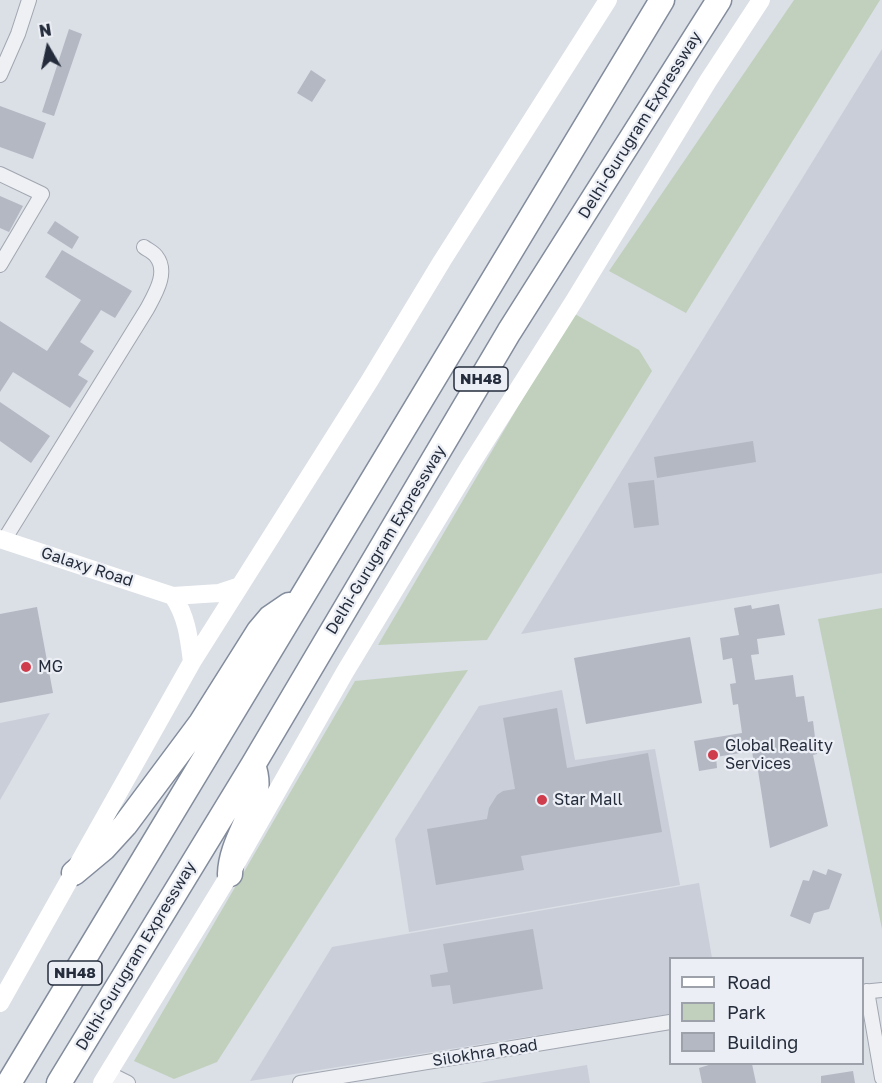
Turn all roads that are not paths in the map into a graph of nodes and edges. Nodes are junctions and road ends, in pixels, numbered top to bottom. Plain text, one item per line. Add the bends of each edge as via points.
1 (29, 0) edge
2 (608, 0) edge
3 (662, 0) edge
4 (719, 0) edge
5 (761, 0) edge
6 (0, 75) edge
7 (0, 174) edge
8 (144, 247) dead end
9 (0, 265) edge
10 (2, 539) edge
11 (240, 586) junction
12 (173, 596) junction
13 (302, 596) junction
14 (192, 662) junction
15 (253, 765) junction
16 (74, 873) junction
17 (230, 874) junction
18 (882, 990) edge
19 (865, 991) edge
20 (0, 1003) edge
21 (669, 1022) edge
22 (105, 1078) edge
23 (882, 1078) edge
24 (9, 1083) edge
25 (59, 1083) edge
26 (128, 1083) edge
27 (300, 1083) edge

1 - 6 street
2 - 11 main road
3 - 13 highway, NH48
4 - 15 highway, Delhi-Gurugram Expressway / NH48 via 509,332
5 - 17 main road via 469,467 345,672
7 - 9 street via 42,194
8 - 10 street via 157,256 160,283
10 - 12 main road, Galaxy Road
11 - 12 main road, Galaxy Road
11 - 14 main road
12 - 14 main road via 187,623
13 - 16 highway via 270,618 259,631 201,723 125,825
13 - 24 highway, NH48
14 - 16 main road
15 - 17 highway via 258,777 256,800 231,859
15 - 25 highway, Delhi-Gurugram Expressway / NH48
16 - 20 main road
17 - 22 main road
18 - 19 street
19 - 23 street
21 - 27 street, Silokhra Road
22 - 26 street

